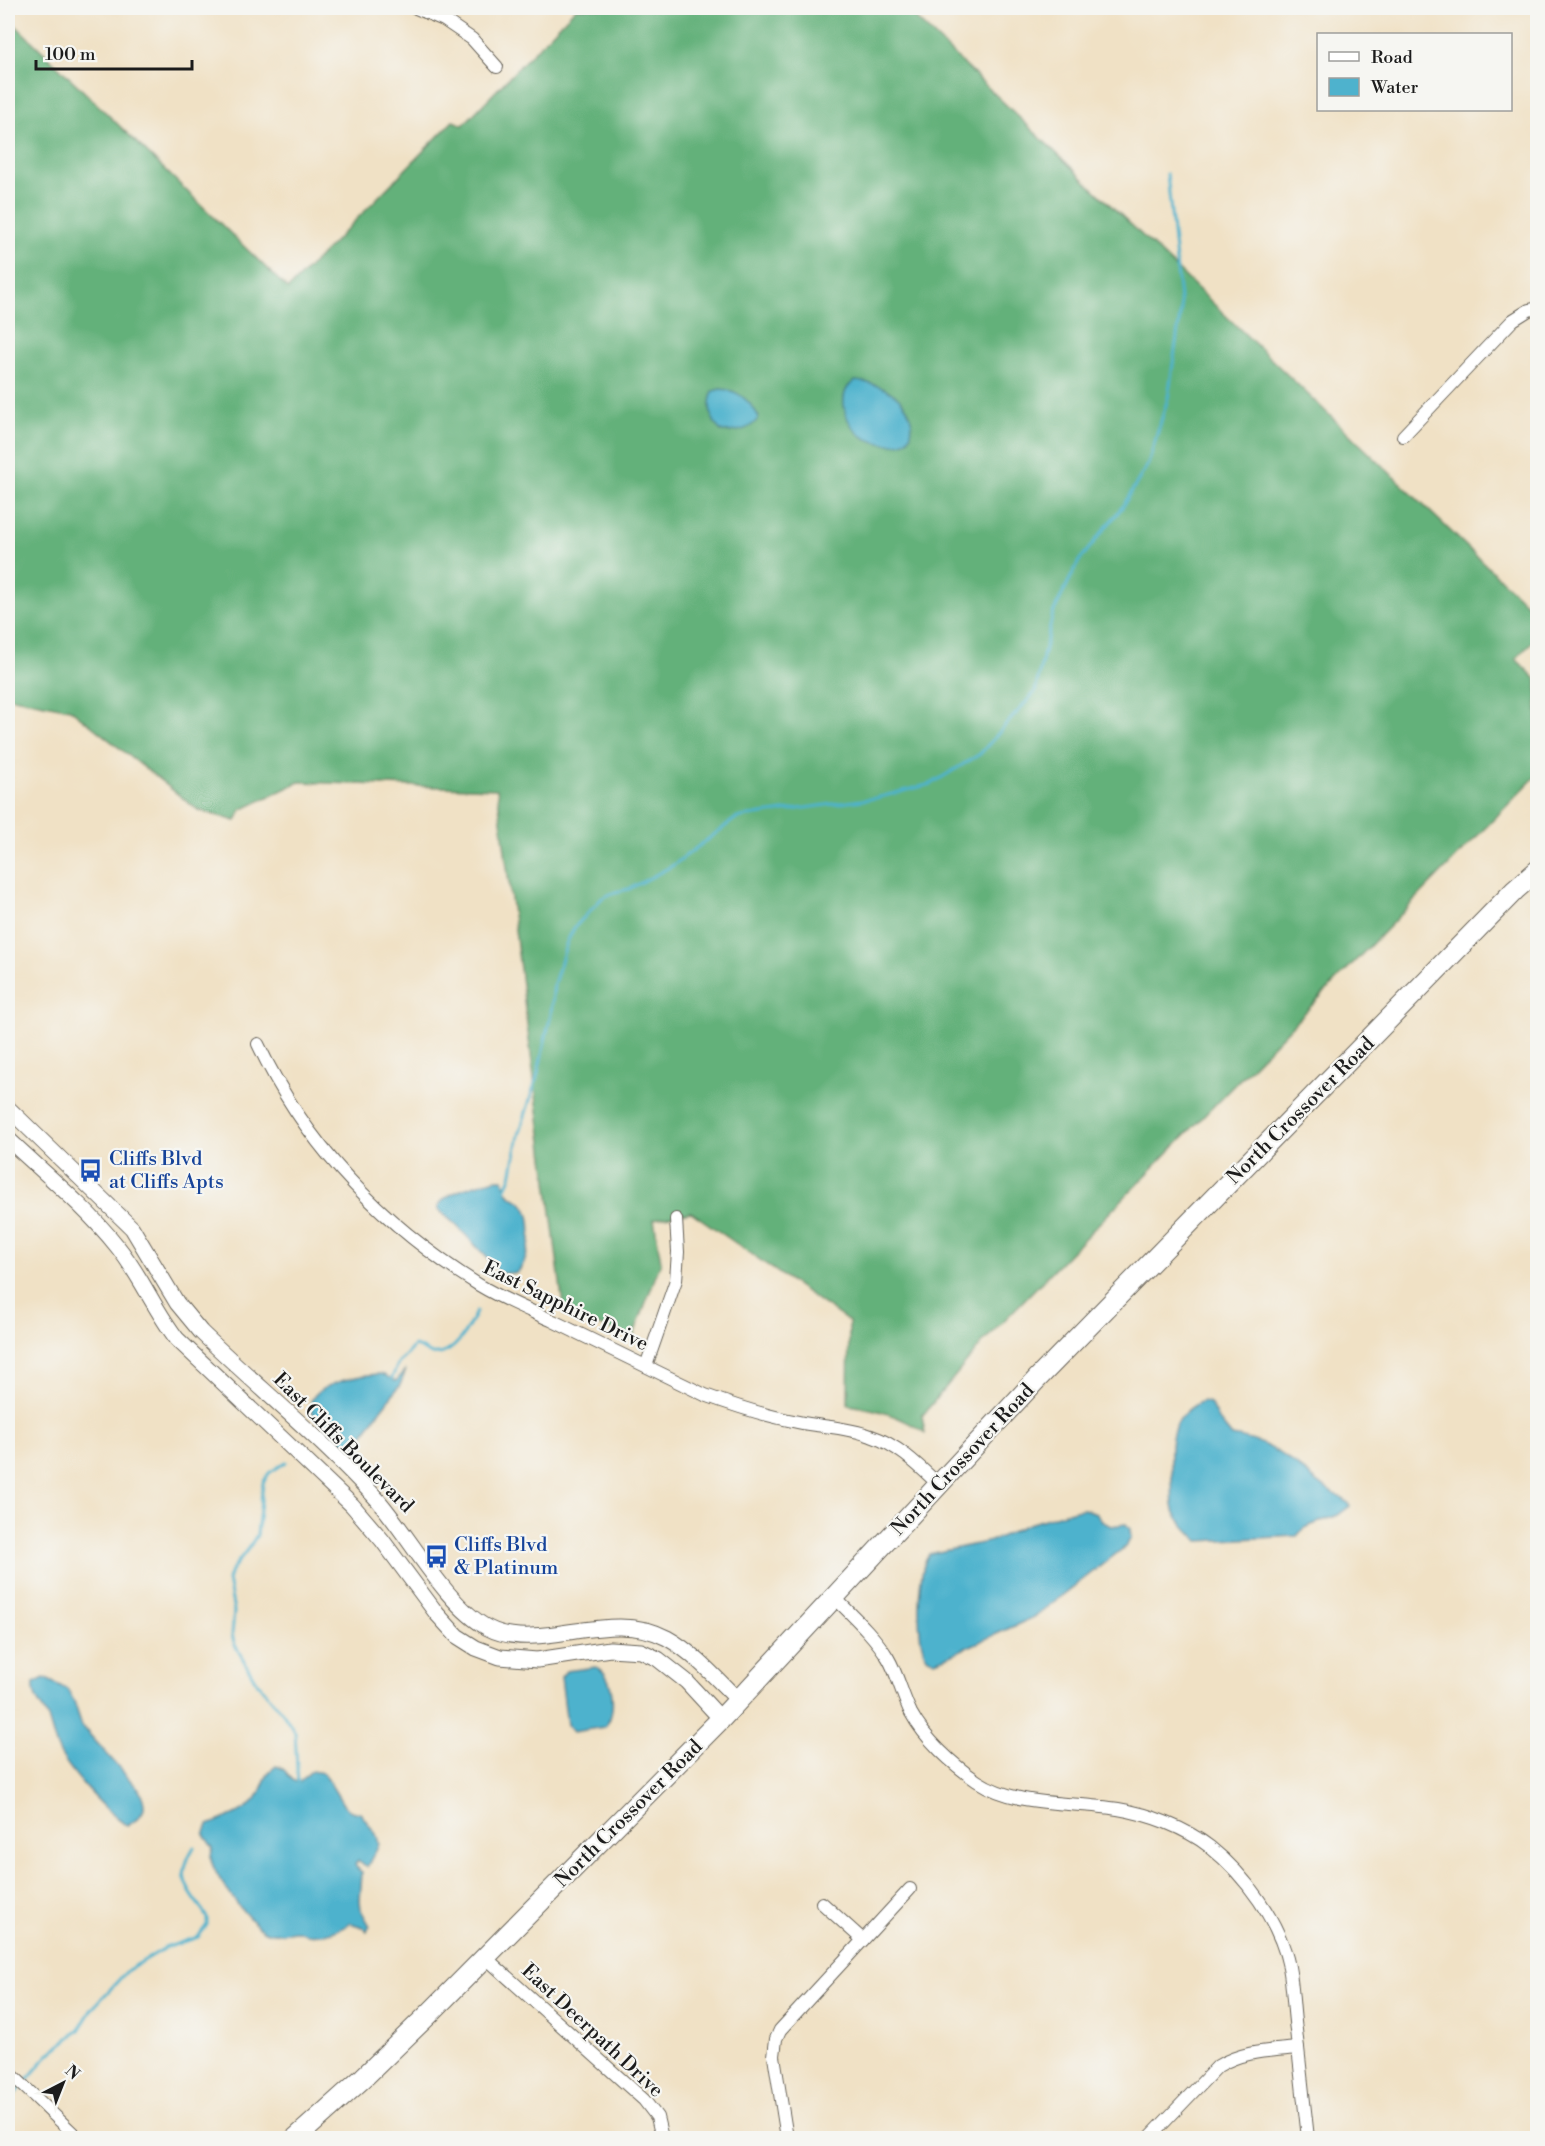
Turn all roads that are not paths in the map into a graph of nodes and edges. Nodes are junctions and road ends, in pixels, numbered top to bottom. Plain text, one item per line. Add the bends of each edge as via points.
1 (416, 8) edge
2 (498, 67) dead end
3 (1538, 308) edge
4 (1403, 436) dead end
5 (1538, 870) edge
6 (258, 1044) dead end
7 (8, 1108) edge
8 (8, 1139) edge
9 (676, 1219) dead end
10 (646, 1366) junction
11 (938, 1484) junction
12 (834, 1597) junction
13 (738, 1700) junction
14 (721, 1719) junction
15 (910, 1889) dead end
16 (822, 1903) dead end
17 (863, 1940) junction
18 (485, 1957) junction
19 (1298, 2048) junction
20 (9, 2072) edge
21 (78, 2139) edge
22 (296, 2139) edge
23 (662, 2139) edge
24 (787, 2139) edge
25 (1149, 2139) edge
26 (1308, 2139) edge

1 - 2 street via 444,20 472,39
3 - 4 street via 1514,320
5 - 11 main road, North Crossover Road via 1177,1235
6 - 10 street, East Sapphire Drive via 311,1133 337,1167 397,1227 482,1287
7 - 13 street, East Cliffs Boulevard via 132,1228 177,1303 201,1332 376,1498 468,1614 488,1628 506,1634 622,1626 665,1637 690,1653
8 - 14 street, East Cliffs Boulevard via 117,1246 177,1339 352,1505 457,1636 476,1648 509,1658 537,1660 610,1649 641,1652 658,1659 686,1681
9 - 10 street via 676,1281
10 - 11 street, East Sapphire Drive via 743,1409 871,1436 902,1453
11 - 12 main road, North Crossover Road
12 - 13 main road, North Crossover Road
12 - 19 street via 889,1659 910,1712 923,1731 979,1782 1026,1799 1120,1809 1186,1832 1210,1848 1247,1884 1278,1934 1289,1965
13 - 14 main road, North Crossover Road
14 - 18 main road, North Crossover Road
15 - 17 street
16 - 17 street
17 - 24 street via 786,2022 776,2039 774,2056
18 - 22 main road, North Crossover Road
18 - 23 street, East Deerpath Drive via 644,2100 657,2117
19 - 25 street via 1246,2053 1218,2066
19 - 26 street
20 - 21 street

